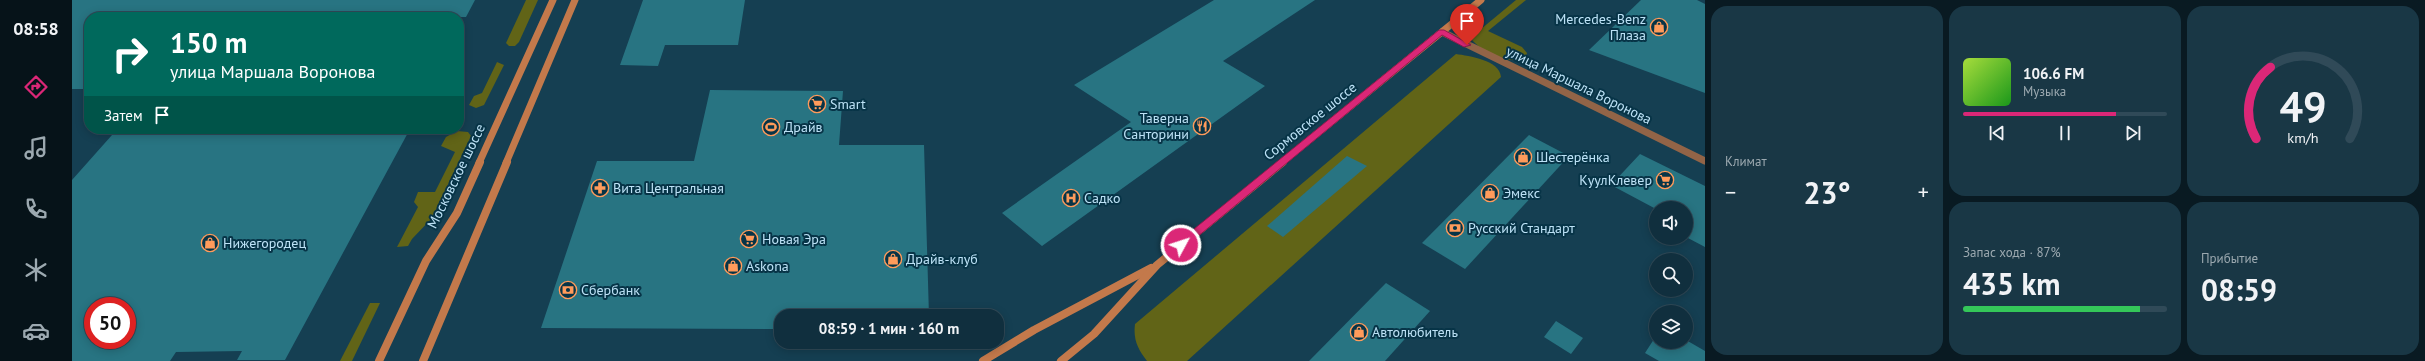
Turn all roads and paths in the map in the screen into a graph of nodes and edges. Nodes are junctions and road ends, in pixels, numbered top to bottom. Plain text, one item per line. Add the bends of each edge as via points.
1 (553, 0) edge
2 (575, 0) edge
3 (1482, 0) edge
4 (1442, 32) junction
5 (1705, 161) edge
6 (1157, 265) junction
7 (379, 361) edge
8 (422, 361) edge
9 (983, 361) edge
10 (1061, 361) edge

1 - 7 main road, Московское шоссе via 457,213 423,267
2 - 8 main road
3 - 4 main road, Сормовское шоссе
4 - 5 street, улица Маршала Воронова
4 - 6 main road, Сормовское шоссе
6 - 9 main road, Сормовское шоссе via 1034,330
6 - 10 main road, Сормовское шоссе via 1094,334

